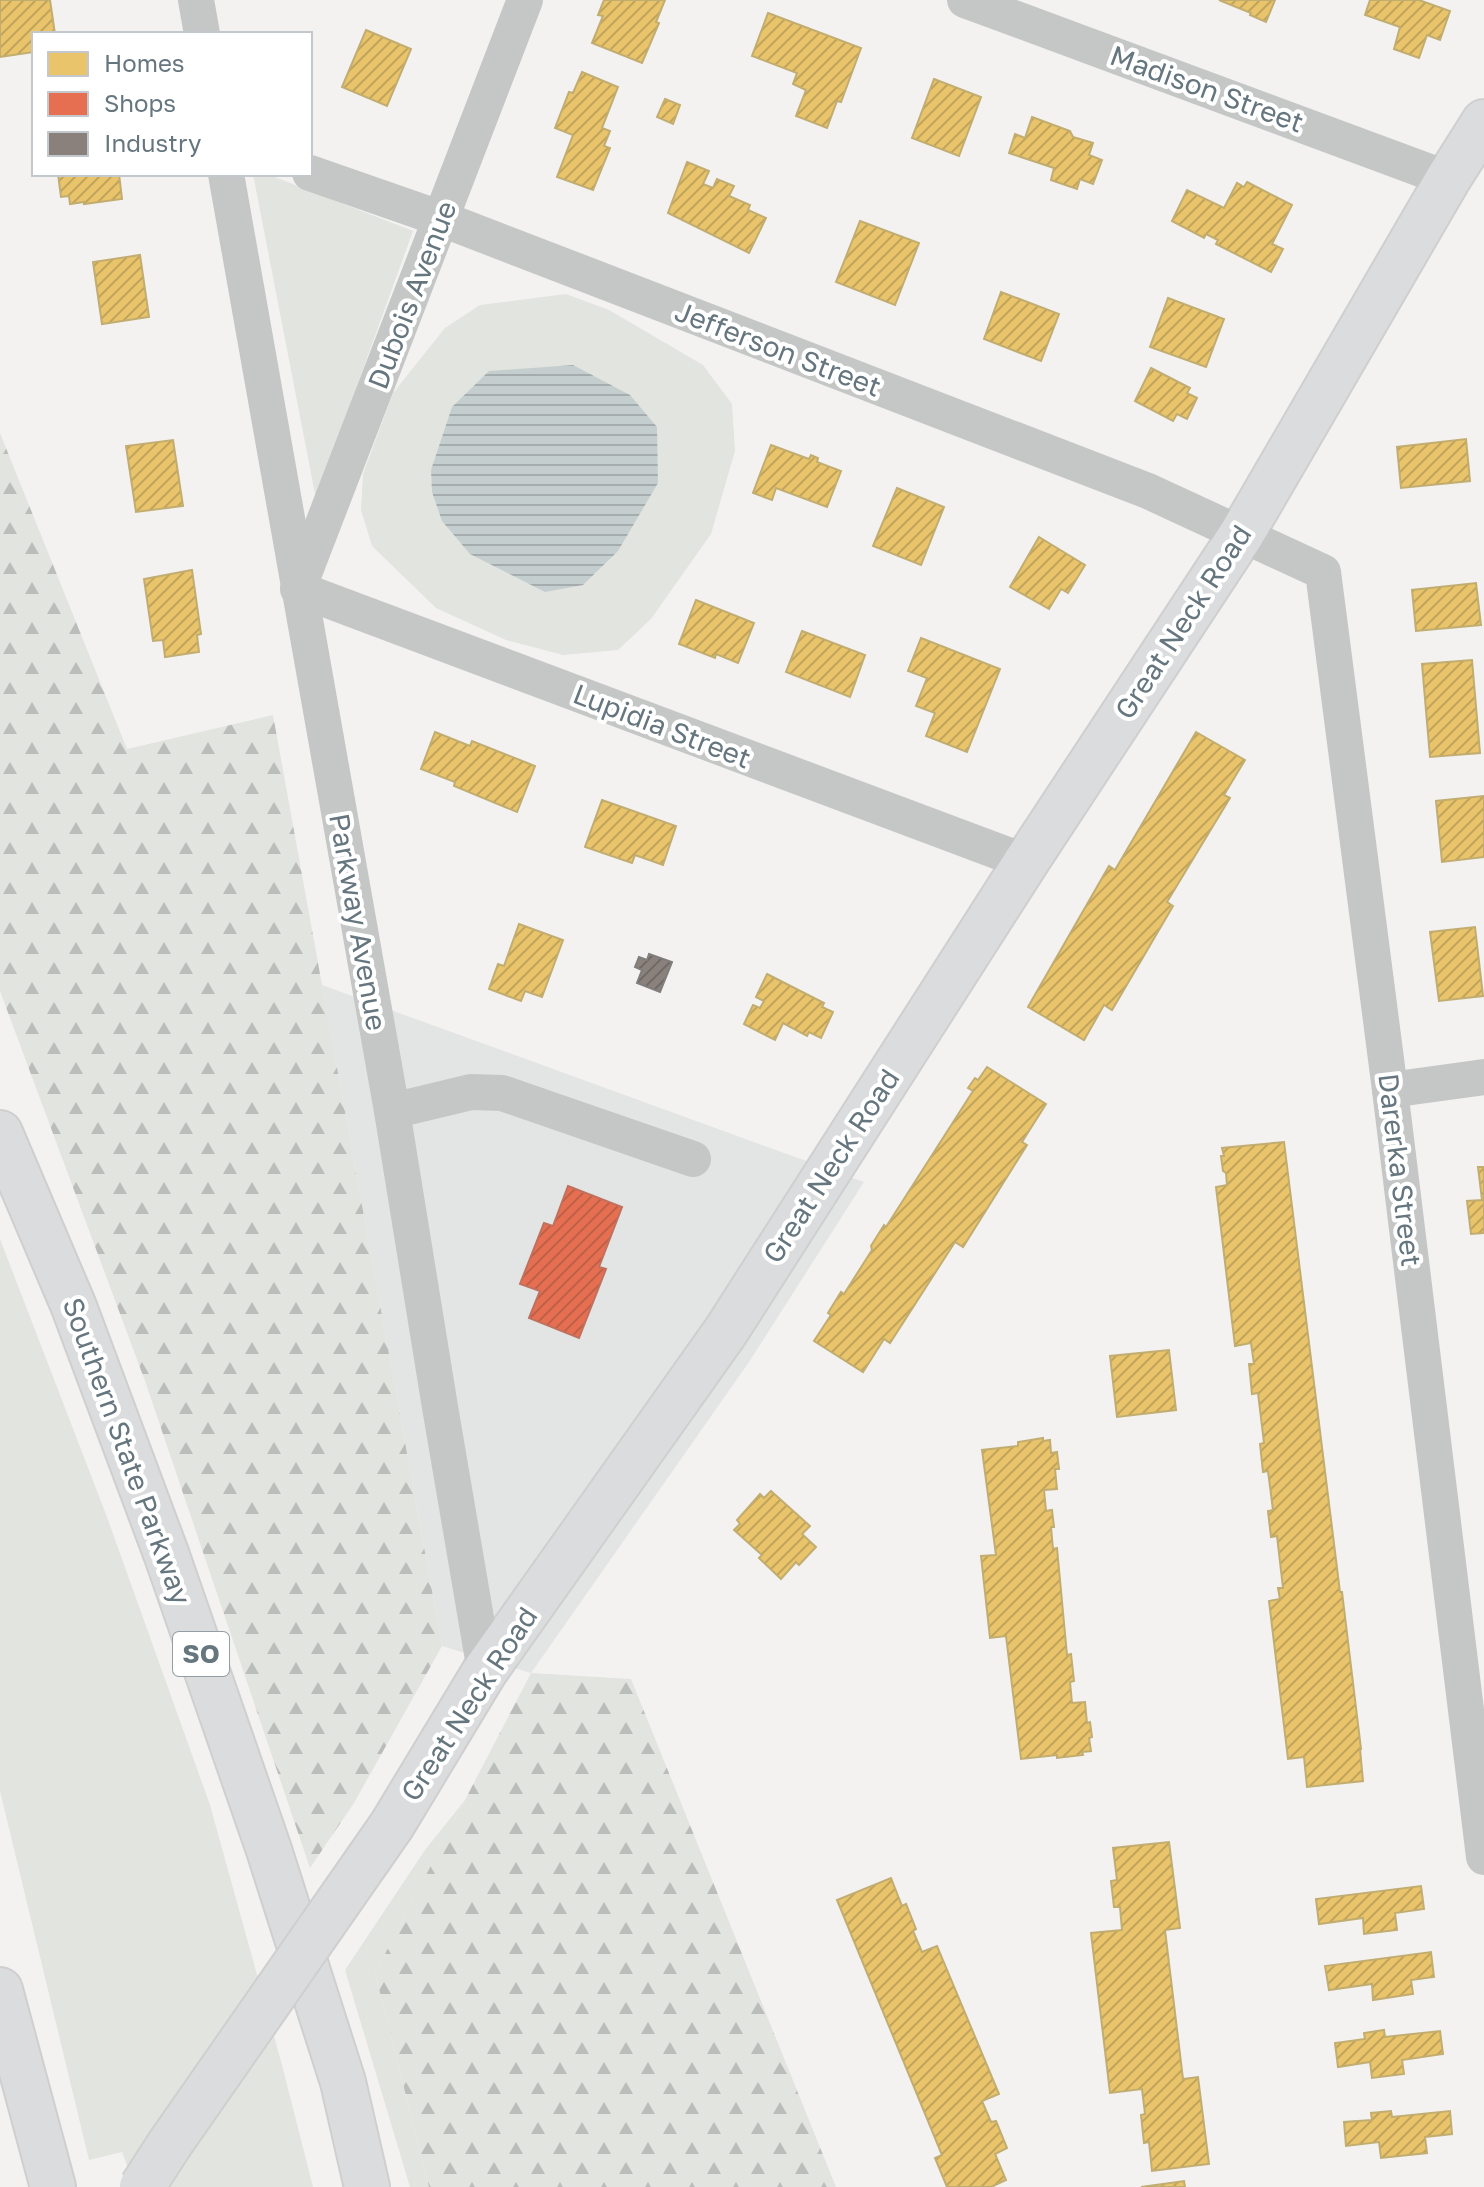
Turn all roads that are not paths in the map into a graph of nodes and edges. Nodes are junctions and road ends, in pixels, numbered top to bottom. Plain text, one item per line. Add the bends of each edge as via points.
1 (196, 0) edge
2 (525, 0) edge
3 (965, 0) edge
4 (202, 32) edge
5 (1484, 122) edge
6 (312, 174) edge
7 (226, 176) edge
8 (1448, 179) junction
9 (442, 219) junction
10 (1241, 535) junction
11 (298, 589) junction
12 (1026, 862) junction
13 (1484, 1077) edge
14 (1390, 1090) junction
15 (392, 1111) junction
16 (0, 1133) edge
17 (693, 1159) dead end
18 (485, 1671) junction
19 (1484, 1857) edge
20 (0, 1990) edge
21 (53, 2187) edge
22 (142, 2187) edge
23 (367, 2187) edge

1 - 4 street
2 - 9 street, Dubois Avenue
3 - 8 street, Madison Street
5 - 8 main road, Great Neck Road
6 - 9 street, Jefferson Street
7 - 11 street, Parkway Avenue
8 - 10 main road, Great Neck Road
9 - 10 street, Jefferson Street via 1148,491
9 - 11 street, Dubois Avenue
10 - 12 main road, Great Neck Road
10 - 14 street, Darerka Street via 1323,572
11 - 12 street, Lupidia Street
11 - 15 street, Parkway Avenue
12 - 18 main road, Great Neck Road via 726,1331
13 - 14 street
14 - 19 street, Darerka Street
15 - 17 street via 471,1092 502,1093
15 - 18 street, Parkway Avenue
16 - 23 main road, Southern State Parkway / SO via 74,1307 183,1600 334,2053
18 - 22 main road, Great Neck Road, bridge via 392,1825
20 - 21 main road

